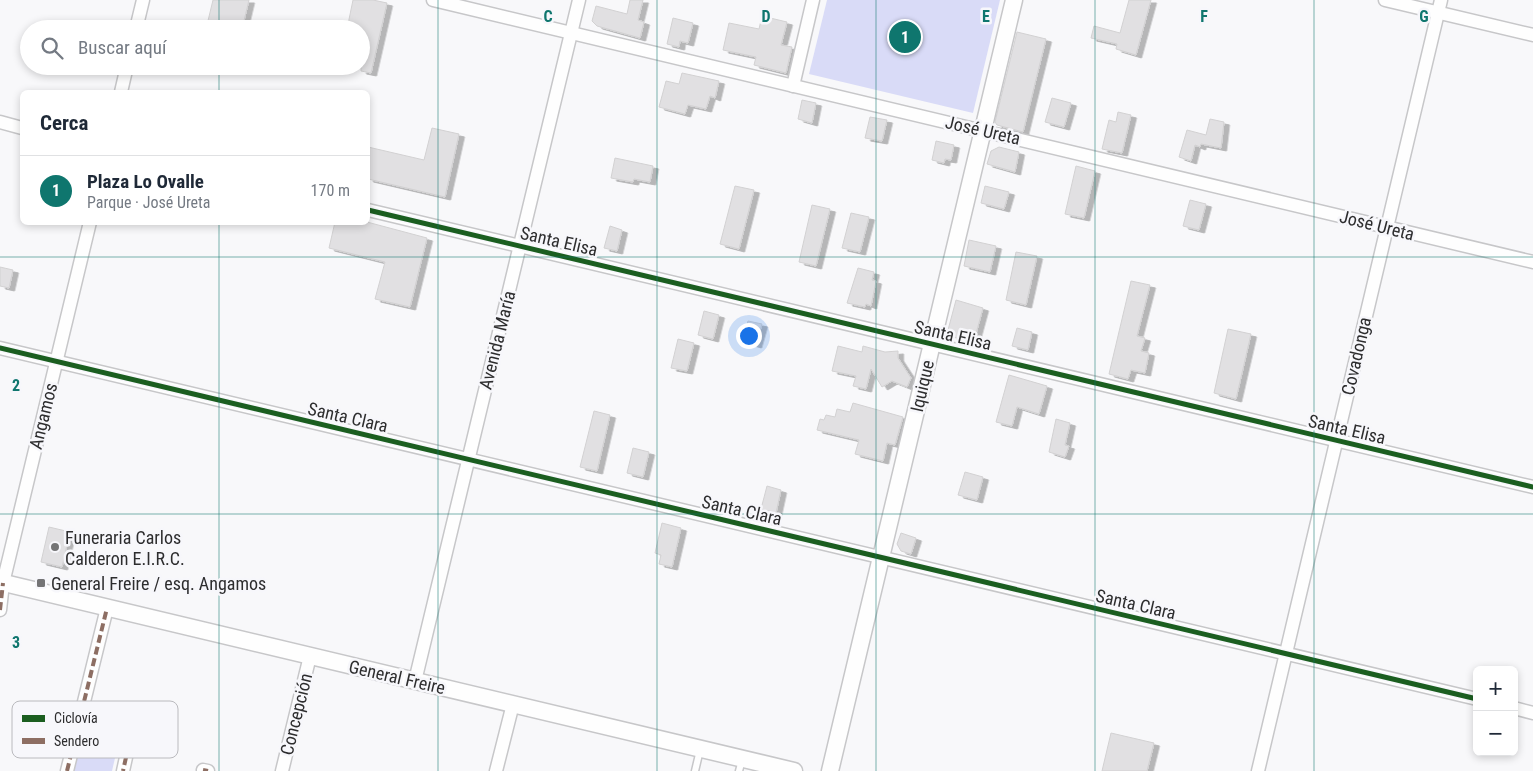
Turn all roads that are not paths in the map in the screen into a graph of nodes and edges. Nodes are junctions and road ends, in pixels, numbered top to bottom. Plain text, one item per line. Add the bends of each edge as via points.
1 (143, 0) edge
2 (433, 0) edge
3 (579, 0) edge
4 (813, 0) edge
5 (1014, 0) edge
6 (1384, 0) edge
7 (1439, 6) edge
8 (138, 20) edge
9 (571, 34) junction
10 (1533, 35) edge
11 (126, 75) edge
12 (793, 86) junction
13 (122, 90) edge
14 (0, 122) edge
15 (20, 127) edge
16 (983, 130) junction
17 (370, 210) edge
18 (89, 225) edge
19 (1387, 227) junction
20 (520, 246) junction
21 (1533, 262) edge
22 (932, 344) junction
23 (0, 348) edge
24 (56, 362) junction
25 (1336, 440) junction
26 (468, 460) junction
27 (1533, 487) edge
28 (881, 558) junction
29 (1, 582) edge
30 (107, 608) junction
31 (0, 610) edge
32 (1286, 654) junction
33 (310, 656) junction
34 (415, 681) junction
35 (1473, 698) edge
36 (84, 701) edge
37 (513, 704) junction
38 (1518, 709) edge
39 (1533, 712) edge
40 (700, 749) junction
41 (70, 758) edge
42 (126, 758) edge
43 (741, 765) edge
44 (67, 771) edge
45 (123, 771) edge
46 (282, 771) edge
47 (496, 771) edge
48 (695, 771) edge
49 (794, 771) edge
50 (830, 771) edge
51 (1258, 771) edge

1 - 8 street
2 - 9 street, José Ureta
3 - 9 street, Avenida María
4 - 12 street
5 - 16 street, Iquique
6 - 7 street
7 - 10 street
7 - 19 street, Covadonga
9 - 12 street, José Ureta
9 - 20 street, Avenida María
11 - 13 street
12 - 16 street, José Ureta
14 - 15 street
16 - 19 street, José Ureta
16 - 22 street, Iquique
17 - 20 street, Santa Elisa
18 - 24 street, Angamos
19 - 21 street, José Ureta
19 - 25 street, Covadonga
20 - 22 street, Santa Elisa
20 - 26 street, Avenida María
22 - 25 street, Santa Elisa
22 - 28 street, Iquique
23 - 24 street, Santa Clara
24 - 26 street, Santa Clara
24 - 29 street, Angamos
25 - 27 street, Santa Elisa
25 - 32 street, Covadonga
26 - 28 street, Santa Clara
26 - 34 street, Avenida María
28 - 32 street, Santa Clara
28 - 50 street, Iquique
29 - 30 street, General Freire
29 - 31 street, Angamos
30 - 33 street, General Freire
30 - 36 street
32 - 35 street, Santa Clara
32 - 51 street, Covadonga
33 - 34 street, General Freire
33 - 46 street, Concepción
34 - 37 street, General Freire
37 - 40 street, General Freire
37 - 47 street
38 - 39 street
40 - 43 street, General Freire
40 - 48 lane
41 - 44 street
42 - 45 street
43 - 49 street, General Freire

